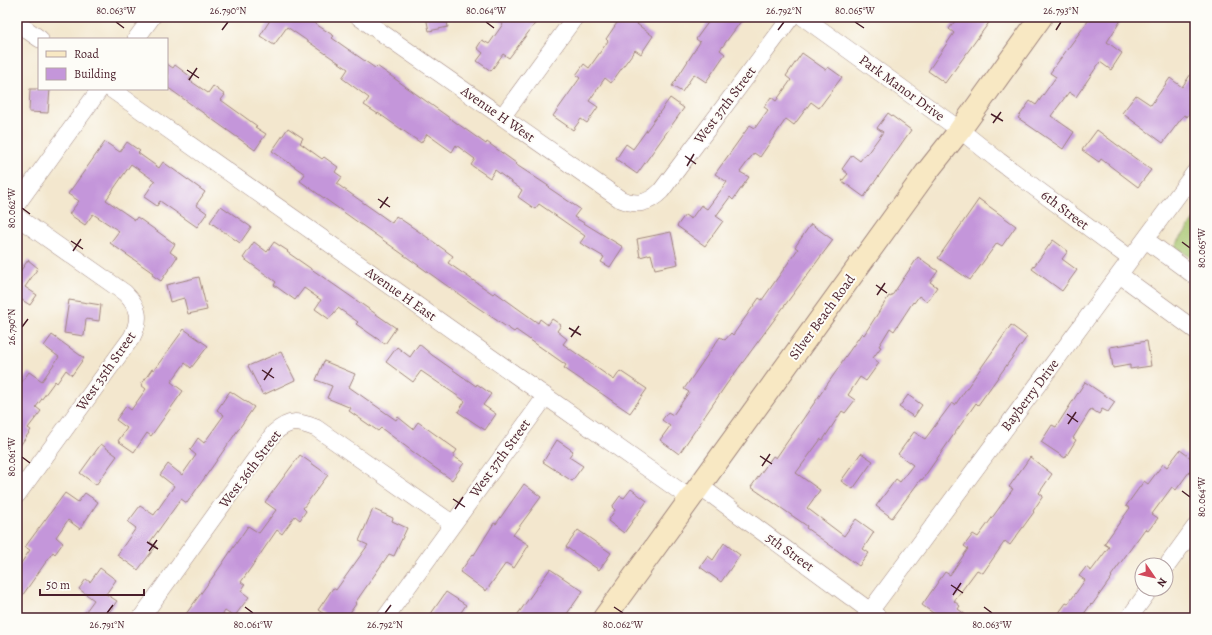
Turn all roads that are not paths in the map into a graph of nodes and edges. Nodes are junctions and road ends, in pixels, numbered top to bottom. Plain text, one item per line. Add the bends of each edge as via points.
1 (152, 17) edge
2 (575, 17) edge
3 (791, 17) edge
4 (803, 17) edge
5 (1041, 17) edge
6 (363, 18) edge
7 (17, 23) edge
8 (39, 38) edge
9 (137, 38) edge
10 (99, 90) edge
11 (112, 90) edge
12 (502, 117) junction
13 (960, 130) junction
14 (999, 161) joint
15 (1195, 172) edge
16 (17, 204) edge
17 (639, 204) joint
18 (17, 216) edge
19 (1146, 240) junction
20 (1131, 260) junction
21 (1120, 275) junction
22 (1195, 276) edge
23 (1195, 330) edge
24 (546, 396) junction
25 (695, 492) junction
26 (17, 495) edge
27 (453, 524) junction
28 (1195, 527) edge
29 (1173, 557) edge
30 (1144, 597) edge
31 (872, 616) edge
32 (141, 618) edge
33 (385, 618) edge
34 (604, 618) edge
35 (1129, 618) edge

1 - 9 street
2 - 12 street
3 - 17 street, West 37th Street via 661,191 654,198
4 - 13 street, Park Manor Drive
5 - 13 street, Silver Beach Road
6 - 12 street, Avenue H West
7 - 8 street
10 - 16 street
11 - 24 street, Avenue H East
12 - 17 street, Avenue H West via 620,199
13 - 14 street, Park Manor Drive
13 - 25 street, Silver Beach Road
14 - 20 street, 6th Street
15 - 19 street, Bayberry Drive
18 - 26 street, West 35th Street via 124,293 134,304 138,318 132,337
19 - 20 street, Bayberry Drive
19 - 22 street
20 - 21 street, Bayberry Drive
21 - 23 street
21 - 31 street, Bayberry Drive
24 - 25 street, Avenue H East
24 - 27 street, West 37th Street
25 - 31 street, 5th Street
25 - 34 street, Silver Beach Road
27 - 32 street, West 36th Street via 316,428 301,422 291,423 274,433
27 - 33 street, West 37th Street
28 - 29 street
30 - 35 street

